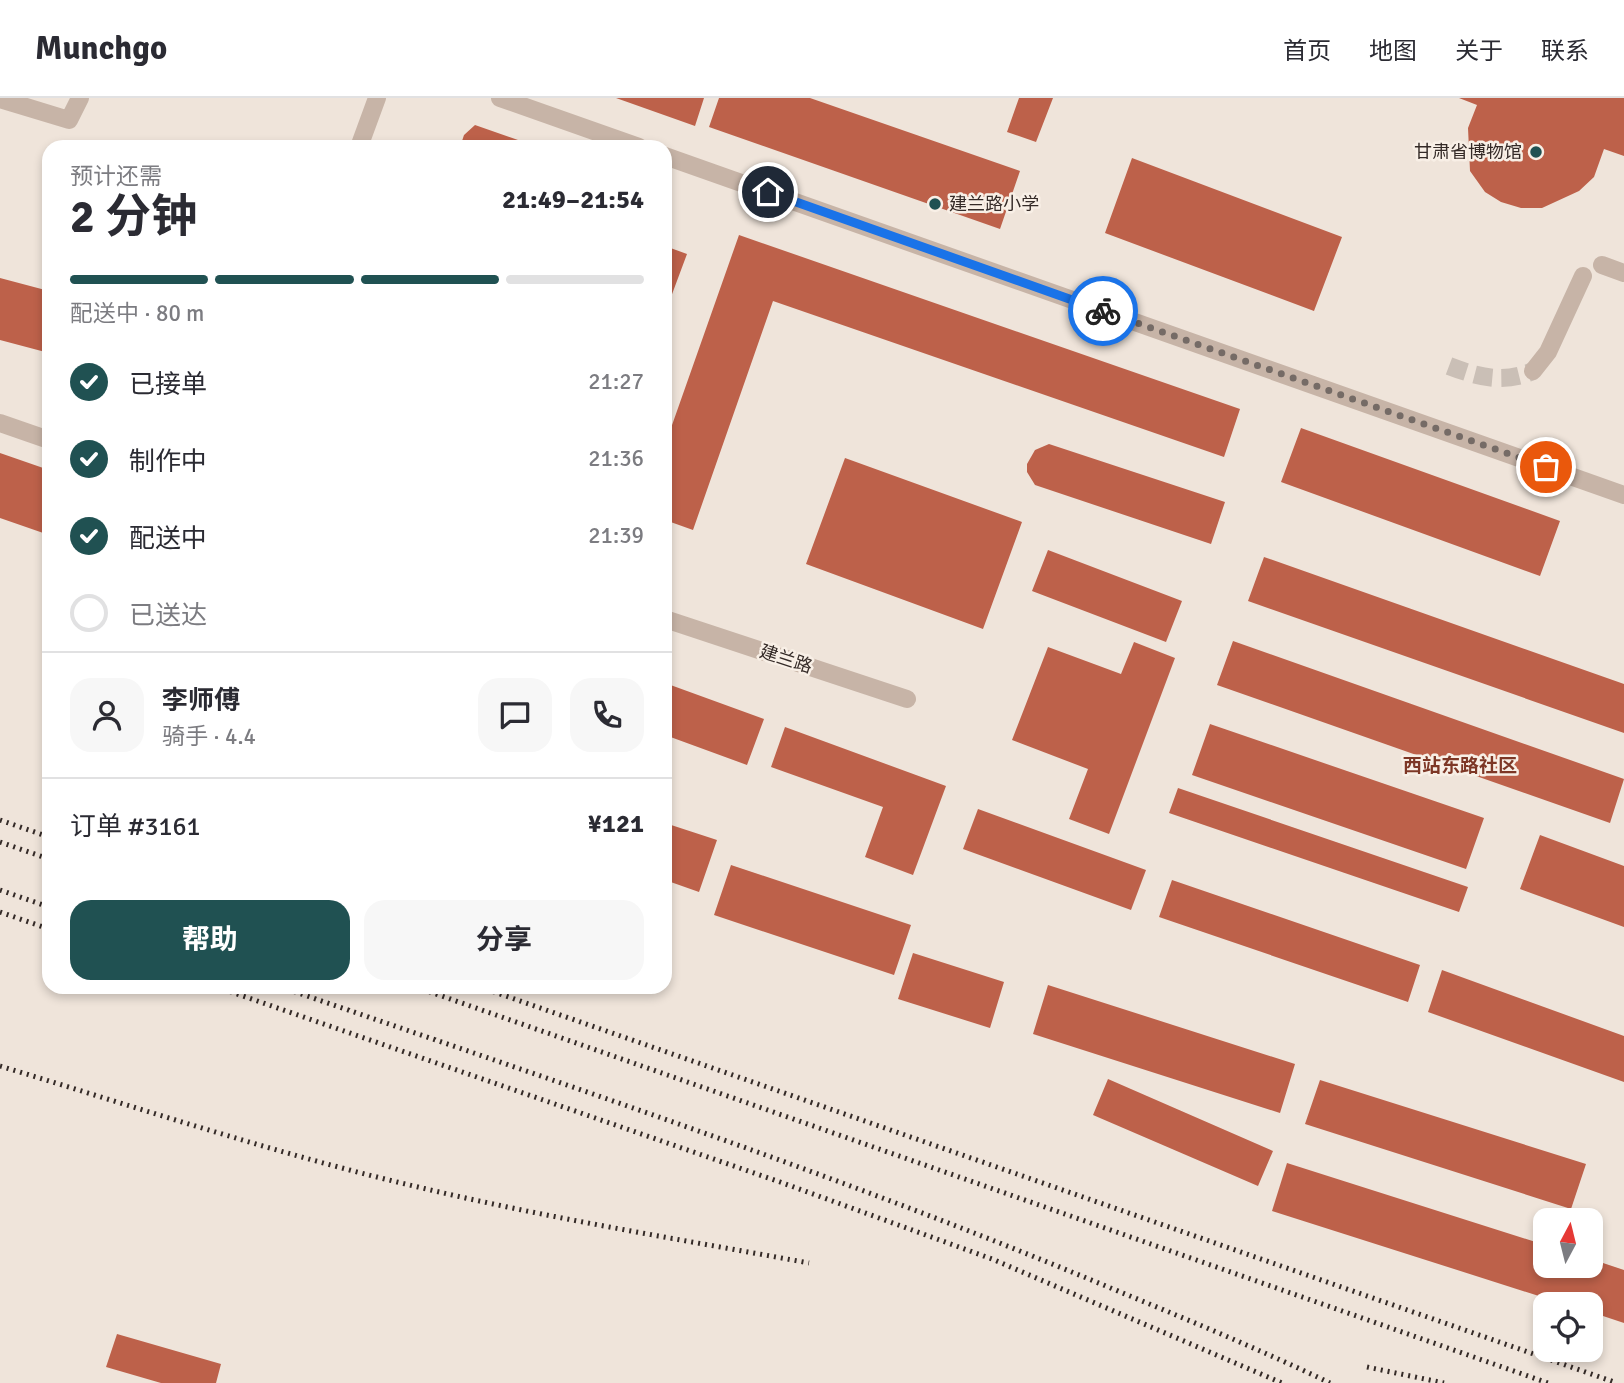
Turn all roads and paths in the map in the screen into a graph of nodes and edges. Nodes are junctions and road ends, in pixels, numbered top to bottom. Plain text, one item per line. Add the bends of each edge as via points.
1 (80, 98) edge
2 (377, 98) edge
3 (500, 98) edge
4 (0, 99) edge
5 (362, 140) edge
6 (619, 140) edge
7 (672, 158) edge
8 (1602, 265) dead end
9 (1624, 273) edge
10 (1583, 276) dead end
11 (1533, 371) tunnel mouth
12 (0, 423) edge
13 (42, 438) edge
14 (1624, 495) edge
15 (672, 622) edge
16 (907, 699) dead end

1 - 4 street via 69,120
2 - 5 street
3 - 6 street
7 - 14 street
8 - 9 street
10 - 11 street via 1548,352
12 - 13 street
15 - 16 street, 建兰路

